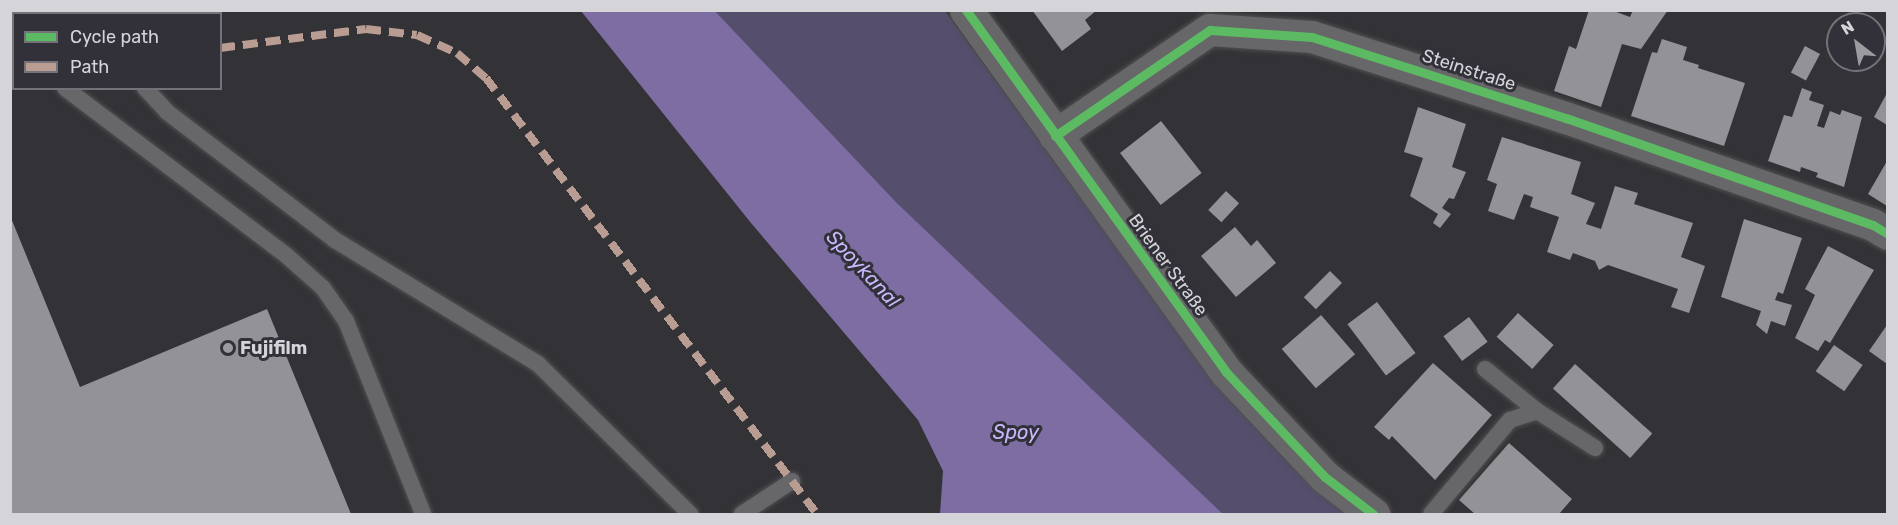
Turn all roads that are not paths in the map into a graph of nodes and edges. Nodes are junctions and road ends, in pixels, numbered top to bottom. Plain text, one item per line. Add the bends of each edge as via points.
1 (966, 10) edge
2 (68, 90) edge
3 (147, 90) edge
4 (1055, 136) junction
5 (1887, 234) edge
6 (1485, 369) dead end
7 (1536, 411) junction
8 (1595, 448) dead end
9 (792, 480) dead end
10 (423, 514) edge
11 (690, 514) edge
12 (742, 514) edge
13 (1373, 514) edge
14 (1431, 514) edge

1 - 4 street, Briener Straße
2 - 10 lane via 287,256 323,288 346,321
3 - 11 lane via 168,112 335,240 538,364
4 - 5 street, Steinstraße via 1210,30 1312,37 1599,130 1873,225
4 - 13 street, Briener Straße via 1226,372 1325,477
6 - 7 lane
7 - 8 lane
7 - 14 lane via 1510,420
9 - 12 lane

